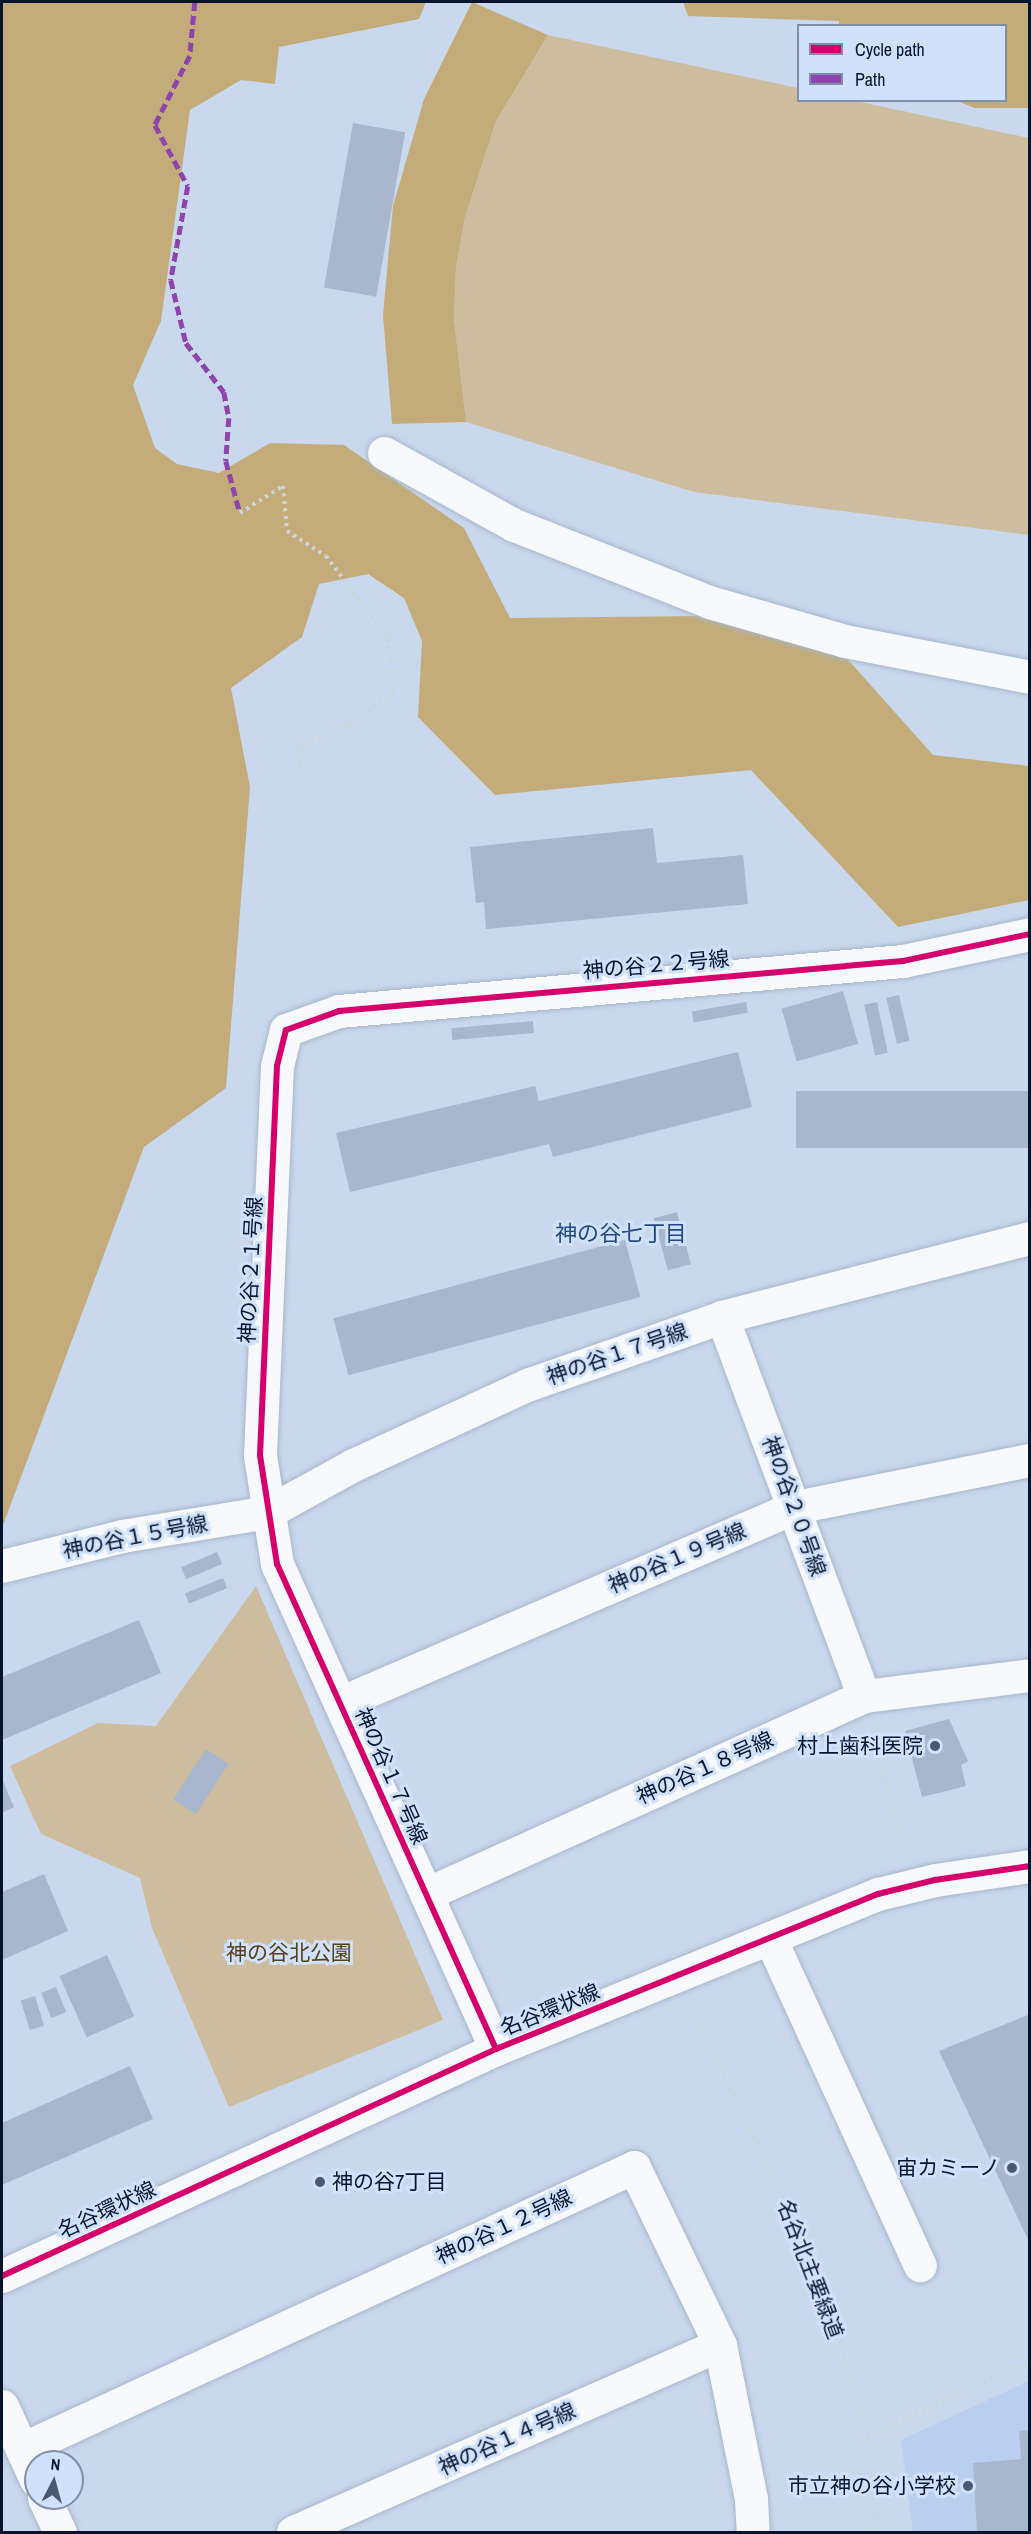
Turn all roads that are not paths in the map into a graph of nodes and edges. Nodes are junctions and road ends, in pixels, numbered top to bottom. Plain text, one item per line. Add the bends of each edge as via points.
1 (384, 453) dead end
2 (1029, 677) edge
3 (1029, 934) edge
4 (286, 1030) joint
5 (1029, 1238) edge
6 (722, 1317) junction
7 (1029, 1460) edge
8 (796, 1507) junction
9 (268, 1512) junction
10 (2, 1566) edge
11 (1029, 1675) edge
12 (864, 1696) junction
13 (340, 1703) junction
14 (1029, 1866) edge
15 (426, 1894) junction
16 (770, 1938) junction
17 (496, 2049) junction
18 (920, 2265) dead end
19 (2, 2276) edge
20 (720, 2345) junction
21 (2, 2406) edge
22 (22, 2449) junction
23 (24, 2453) edge
24 (50, 2510) edge
25 (60, 2532) edge
26 (293, 2532) edge
27 (753, 2532) edge

1 - 2 street via 513,525 709,602 845,641
3 - 4 street, 神の谷２２号線 via 903,961 339,1011
4 - 9 street, 神の谷２１号線 via 277,1066 260,1455
5 - 6 street, 神の谷１７号線
6 - 8 street, 神の谷２０号線
6 - 9 street, 神の谷１７号線 via 527,1385 352,1465
7 - 8 street, 神の谷１９号線
8 - 12 street, 神の谷２０号線
8 - 13 street, 神の谷１９号線
9 - 10 street, 神の谷１５号線 via 122,1536
9 - 13 street, 神の谷１７号線 via 277,1564
11 - 12 street, 神の谷１８号線
12 - 15 street, 神の谷１８号線
13 - 15 street, 神の谷１７号線
14 - 16 street, 名谷環状線 via 935,1880 878,1894
15 - 17 street, 神の谷１７号線
16 - 17 street, 名谷環状線
16 - 18 street
17 - 19 street, 名谷環状線
20 - 22 street, 神の谷１２号線 via 634,2167
20 - 26 street, 神の谷１４号線
20 - 27 street, 神の谷１２号線 via 751,2499
21 - 22 street
22 - 23 street
24 - 25 street

